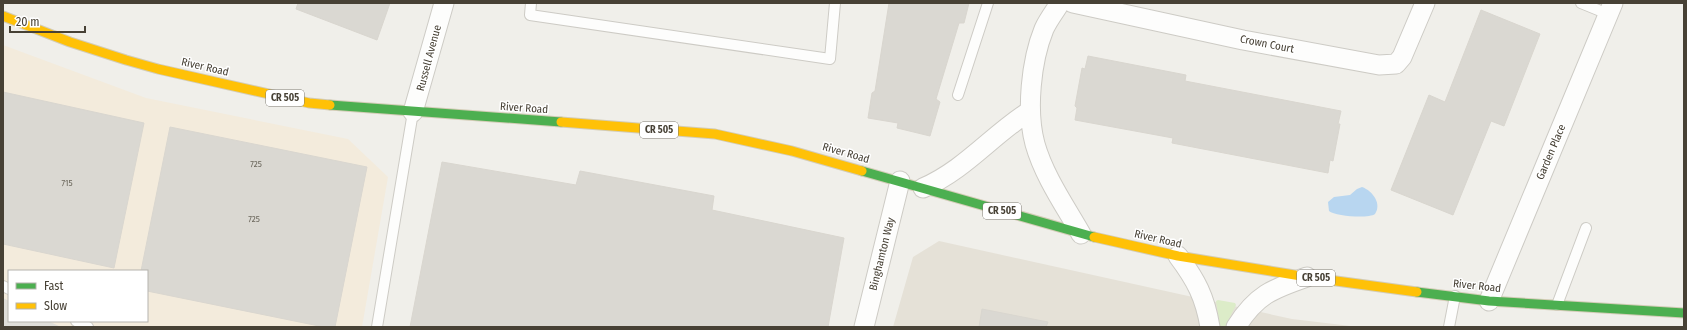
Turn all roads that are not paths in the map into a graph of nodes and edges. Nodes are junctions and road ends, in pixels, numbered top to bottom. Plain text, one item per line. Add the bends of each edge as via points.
1 (444, 3) edge
2 (531, 3) edge
3 (836, 3) edge
4 (988, 3) edge
5 (1060, 3) edge
6 (1073, 3) edge
7 (1425, 3) edge
8 (1581, 3) edge
9 (1610, 9) edge
10 (3, 16) edge
11 (958, 96) dead end
12 (1030, 110) junction
13 (414, 112) junction
14 (900, 181) junction
15 (923, 188) junction
16 (1586, 228) dead end
17 (1082, 234) junction
18 (1178, 256) junction
19 (1308, 277) junction
20 (1455, 296) junction
21 (1489, 301) junction
22 (1684, 301) edge
23 (1557, 304) junction
24 (1682, 313) edge
25 (78, 322) edge
26 (88, 327) edge
27 (377, 327) edge
28 (864, 327) edge
29 (1210, 327) edge
30 (1236, 327) edge
31 (1449, 327) edge

1 - 13 street, Russell Avenue
2 - 3 lane via 530,16 830,58
4 - 11 lane
5 - 12 street via 1044,28 1038,49
6 - 7 street, Crown Court via 1379,66 1396,64 1402,57
8 - 9 lane
9 - 21 street, Garden Place
10 - 13 main road, River Road / CR 505 via 70,42 158,69 309,103
12 - 15 street via 1010,123 960,167
12 - 17 street via 1035,144 1047,172
13 - 14 main road, River Road / CR 505 via 715,134 792,150
13 - 27 lane
14 - 15 main road, River Road / CR 505
14 - 28 street, Binghamton Way
15 - 17 main road, River Road / CR 505
16 - 23 lane
17 - 18 main road, River Road / CR 505
18 - 19 main road, River Road / CR 505
18 - 29 street via 1196,280 1208,313
19 - 20 main road, River Road / CR 505
19 - 30 street via 1276,288 1259,298
20 - 21 main road, River Road / CR 505
20 - 31 lane
21 - 23 main road, River Road / CR 505
22 - 24 lane
23 - 24 main road, River Road / CR 505
25 - 26 lane

